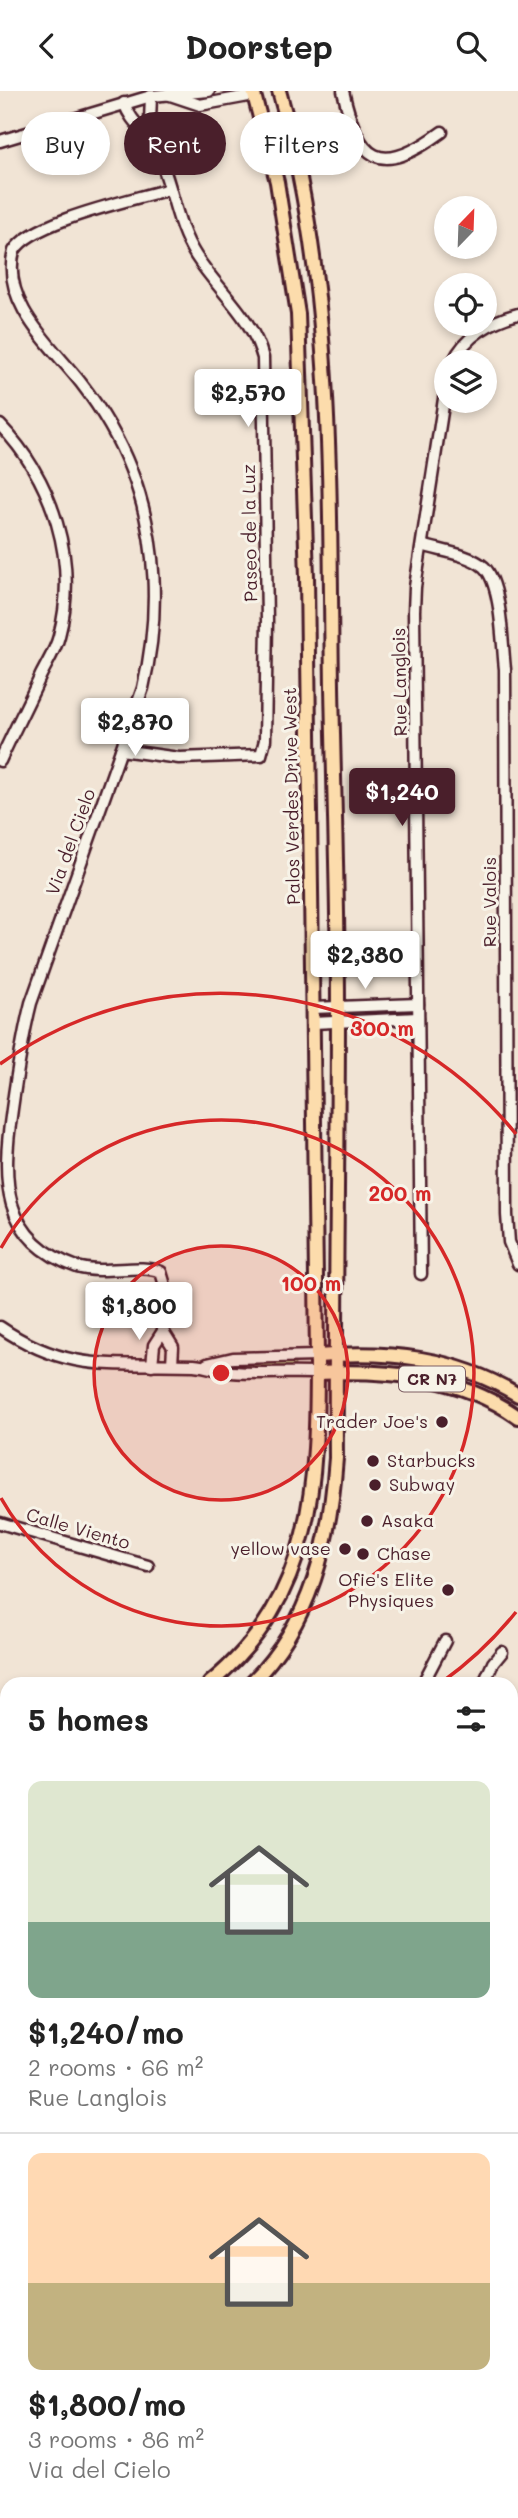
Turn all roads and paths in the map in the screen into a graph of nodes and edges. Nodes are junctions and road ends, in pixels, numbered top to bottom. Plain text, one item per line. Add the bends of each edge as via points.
1 (208, 91) edge
2 (279, 91) edge
3 (343, 91) edge
4 (254, 93) edge
5 (166, 94) junction
6 (151, 96) junction
7 (124, 103) junction
8 (128, 112) edge
9 (150, 112) edge
10 (442, 132) dead end
11 (0, 141) edge
12 (164, 175) edge
13 (169, 189) junction
14 (322, 313) junction
15 (298, 314) junction
16 (518, 314) edge
17 (459, 350) edge
18 (442, 413) edge
19 (0, 425) edge
20 (422, 545) junction
21 (121, 750) junction
22 (0, 761) edge
23 (418, 1004) junction
24 (338, 1007) junction
25 (312, 1008) junction
26 (418, 1018) junction
27 (338, 1021) junction
28 (313, 1023) junction
29 (518, 1264) edge
30 (421, 1274) dead end
31 (3, 1329) edge
32 (163, 1331) junction
33 (0, 1341) edge
34 (337, 1354) junction
35 (317, 1356) junction
36 (172, 1364) junction
37 (152, 1365) junction
38 (204, 1366) junction
39 (337, 1372) junction
40 (317, 1373) junction
41 (518, 1395) edge
42 (518, 1417) edge
43 (0, 1523) edge
44 (148, 1566) dead end
45 (445, 1641) dead end
46 (502, 1652) dead end
47 (216, 1677) edge
48 (256, 1677) edge
49 (426, 1677) edge
50 (487, 1677) edge

1 - 5 street
2 - 14 main road via 301,180
3 - 10 street via 353,132 368,153 396,158
4 - 5 street via 200,105
4 - 15 main road, Palos Verdes Drive West via 277,182
5 - 6 street
6 - 7 street
6 - 9 street
7 - 8 street, Paseo de la Luz
7 - 11 street
12 - 13 street, Paseo de la Luz
13 - 21 street, Via del Cielo via 44,227 21,242 8,273 16,308 78,379 119,443 148,530 155,592 151,656
13 - 21 street, Paseo de la Luz via 179,223 197,258 246,317 263,358 265,740 261,755 179,758
14 - 15 main road
14 - 24 main road via 330,463
15 - 25 main road, Palos Verdes Drive West via 307,577
16 - 17 street via 479,331
18 - 20 street, Rue Langlois
19 - 22 street via 43,485 61,537 66,576 59,639
20 - 23 street, Rue Langlois via 415,611
20 - 29 street, Rue Valois via 475,562 495,583 505,669 507,1215 509,1243
21 - 32 street, Via del Cielo via 31,1003 21,1042 3,1178 10,1211 26,1235 51,1255 79,1268 116,1272 152,1268 161,1272
23 - 24 street
23 - 26 street, Rue Langlois
24 - 25 street
24 - 27 main road
25 - 28 main road, Palos Verdes Drive West
26 - 27 street
26 - 30 street, Rue Langlois
27 - 28 street
27 - 34 main road
28 - 35 main road, Palos Verdes Drive West
31 - 33 street
31 - 37 street via 42,1351 71,1360
32 - 36 street, Via del Cielo via 173,1347
32 - 37 street, Via del Cielo via 154,1345
34 - 35 main road, CR N7
34 - 39 main road
34 - 41 main road, CR N7 via 438,1361
35 - 38 street via 233,1358
35 - 40 main road, Palos Verdes Drive West
36 - 37 street
36 - 38 street
38 - 40 street via 229,1372
39 - 40 main road, CR N7
39 - 42 main road, CR N7 via 399,1374 449,1383
39 - 48 main road via 335,1468 325,1541 295,1629
40 - 47 main road, Palos Verdes Drive West via 313,1492 294,1569 257,1633
43 - 44 street, Calle Viento
45 - 49 street
46 - 50 street

